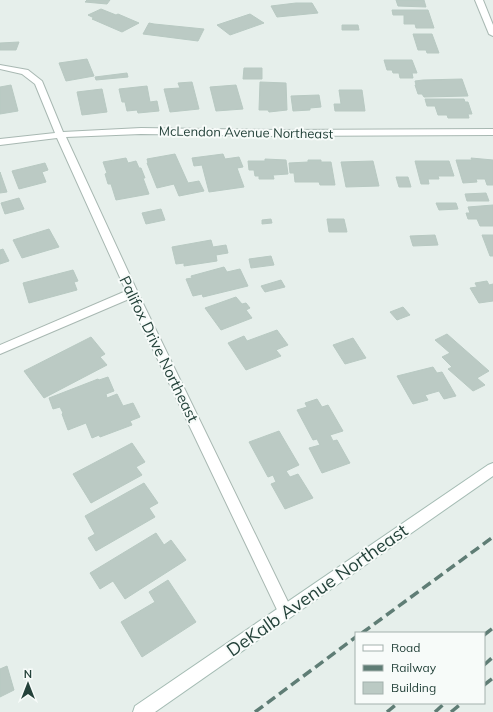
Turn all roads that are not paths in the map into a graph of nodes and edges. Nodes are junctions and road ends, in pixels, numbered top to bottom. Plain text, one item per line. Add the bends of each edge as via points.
1 (479, 0) edge
2 (493, 34) edge
3 (0, 67) edge
4 (493, 132) edge
5 (60, 135) junction
6 (0, 142) edge
7 (132, 293) junction
8 (0, 350) edge
9 (493, 469) edge
10 (285, 611) junction
11 (141, 712) edge

1 - 2 street
3 - 5 street, Palifox Drive Northeast via 24,72 39,83
4 - 5 street, McLendon Avenue Northeast via 278,133 141,130
5 - 6 street, McLendon Avenue Northeast
5 - 7 street, Palifox Drive Northeast
7 - 8 street
7 - 10 street, Palifox Drive Northeast
9 - 10 street, DeKalb Avenue Northeast
10 - 11 street, DeKalb Avenue Northeast

